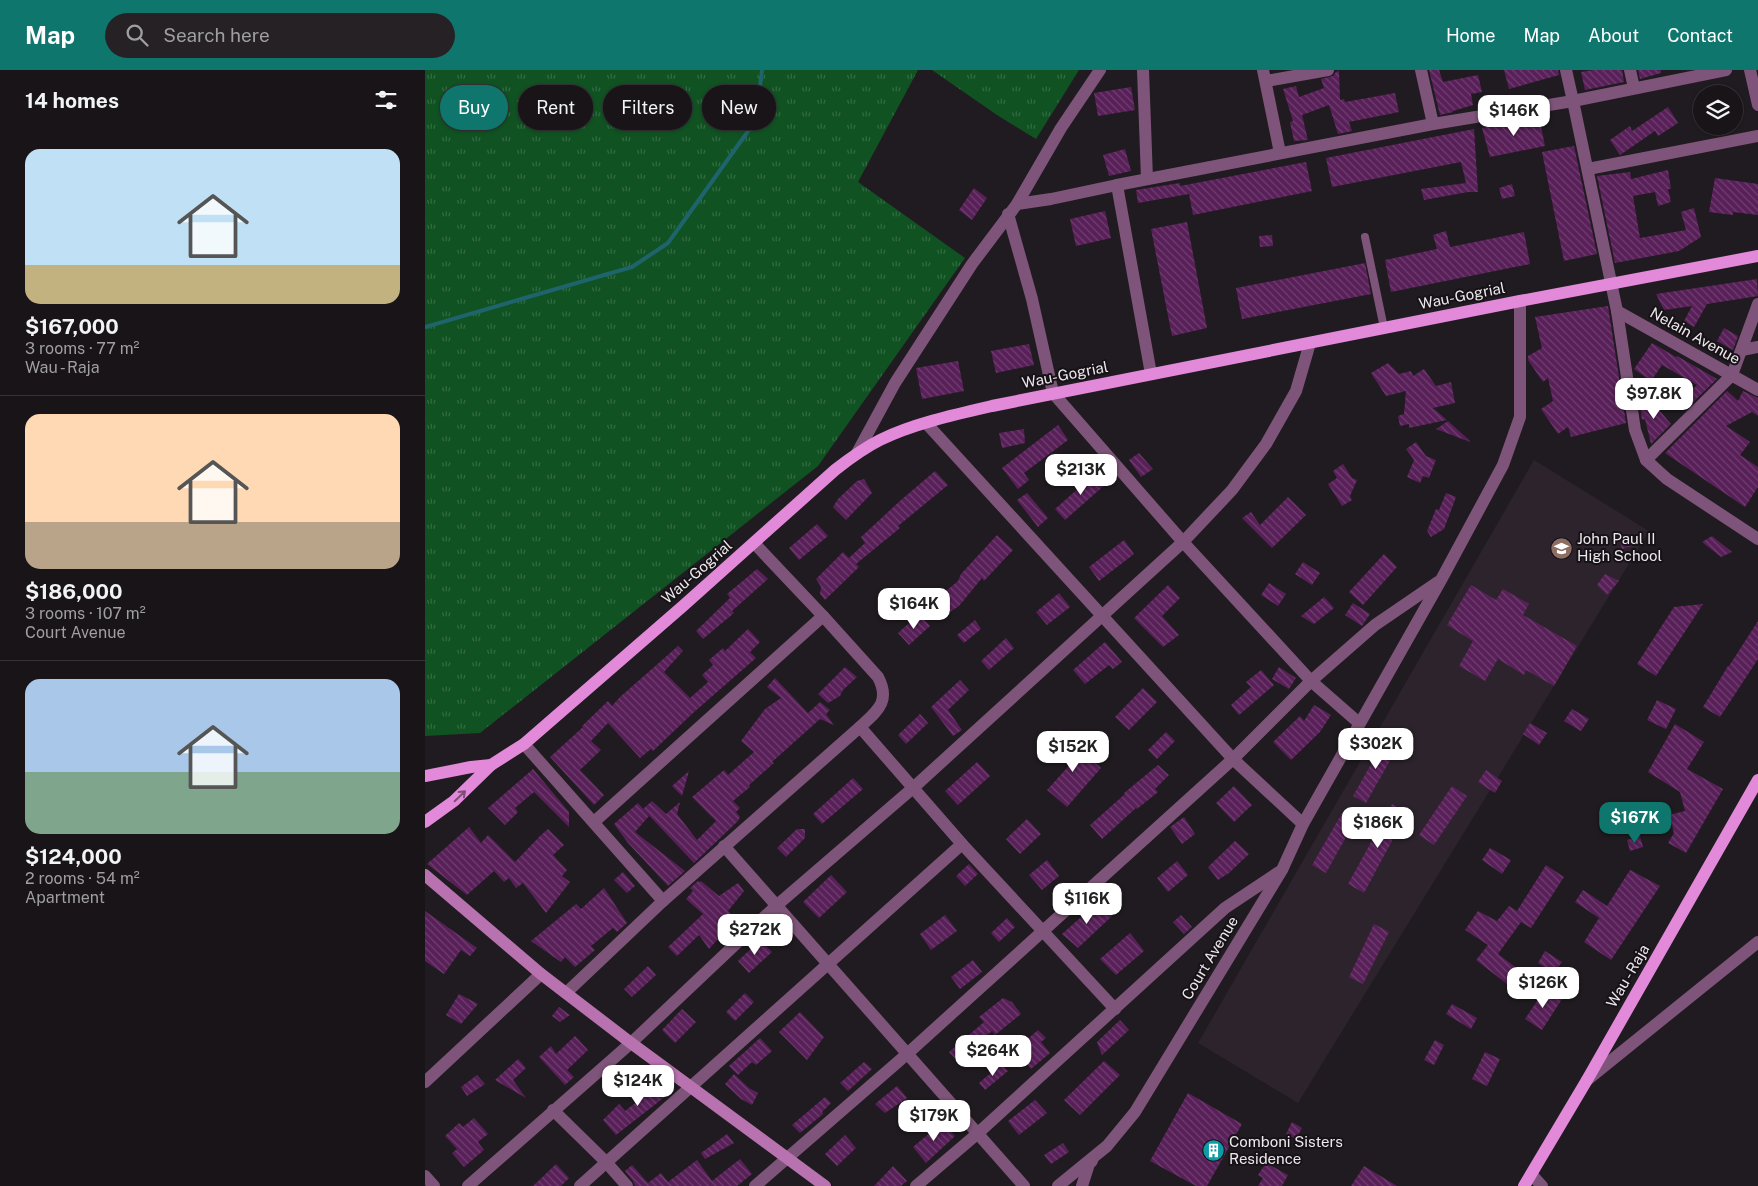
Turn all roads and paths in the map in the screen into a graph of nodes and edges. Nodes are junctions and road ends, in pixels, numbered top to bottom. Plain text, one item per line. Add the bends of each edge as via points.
1 (1100, 70) edge
2 (1143, 70) edge
3 (1328, 70) edge
4 (1421, 70) edge
5 (1566, 70) edge
6 (1630, 70) edge
7 (1726, 70) edge
8 (1750, 70) edge
9 (1265, 76) edge
10 (1634, 88) junction
11 (1573, 101) junction
12 (1758, 105) edge
13 (1433, 124) junction
14 (1758, 136) edge
15 (1280, 153) junction
16 (1587, 169) junction
17 (1147, 179) junction
18 (1117, 185) junction
19 (1017, 204) junction
20 (1008, 214) junction
21 (1365, 237) dead end
22 (1758, 256) edge
23 (1610, 284) junction
24 (1520, 301) junction
25 (1758, 304) edge
26 (1617, 311) junction
27 (1384, 328) junction
28 (1310, 343) junction
29 (1758, 347) edge
30 (1741, 350) junction
31 (1151, 374) junction
32 (1732, 375) junction
33 (1758, 390) edge
34 (1053, 393) junction
35 (926, 423) junction
36 (857, 453) junction
37 (1646, 460) junction
38 (1758, 539) edge
39 (1183, 542) junction
40 (754, 543) junction
41 (1441, 580) junction
42 (823, 616) junction
43 (1102, 616) junction
44 (1311, 681) junction
45 (1359, 723) junction
46 (860, 727) junction
47 (524, 744) junction
48 (1233, 759) junction
49 (491, 765) junction
50 (425, 776) edge
51 (1758, 780) edge
52 (913, 788) junction
53 (425, 822) edge
54 (594, 822) junction
55 (1303, 824) junction
56 (962, 844) junction
57 (724, 846) junction
58 (1282, 870) junction
59 (425, 876) edge
60 (663, 901) junction
61 (776, 906) junction
62 (1043, 932) junction
63 (1758, 942) edge
64 (827, 963) junction
65 (541, 974) junction
66 (566, 993) junction
67 (1115, 1009) junction
68 (631, 1043) junction
69 (907, 1054) junction
70 (1587, 1080) junction
71 (425, 1082) edge
72 (689, 1087) junction
73 (553, 1110) junction
74 (977, 1134) junction
75 (1107, 1146) junction
76 (787, 1158) junction
77 (606, 1162) junction
78 (1532, 1175) junction
79 (425, 1176) edge
80 (434, 1186) edge
81 (468, 1186) edge
82 (580, 1186) edge
83 (627, 1186) edge
84 (755, 1186) edge
85 (825, 1186) edge
86 (916, 1186) edge
87 (1024, 1186) edge
88 (1058, 1186) edge
89 (1082, 1186) edge
90 (1524, 1186) edge
91 (1543, 1186) edge

1 - 19 street via 1061,128
2 - 17 street
3 - 9 street
4 - 13 street
5 - 11 street
6 - 10 street
7 - 10 street
8 - 12 street
9 - 15 street
10 - 11 street
11 - 13 street
11 - 16 street
13 - 15 street
14 - 16 street
15 - 17 street
16 - 23 street
17 - 18 street
18 - 19 street
18 - 31 street
19 - 20 street
20 - 34 street via 1032,299
20 - 36 street via 895,383
21 - 27 lane
22 - 23 main road, Wau-Gogrial
23 - 24 main road, Wau-Gogrial
23 - 26 street
24 - 27 main road, Wau-Gogrial
24 - 41 street, Court Avenue via 1520,417 1503,465
25 - 30 street
26 - 32 street, Nelain Avenue
26 - 37 street via 1635,430
27 - 28 main road, Wau-Gogrial
28 - 31 main road, Wau-Gogrial
28 - 39 street via 1295,391 1266,444 1232,490
29 - 30 street
30 - 32 street
31 - 34 main road, Wau-Gogrial
32 - 33 street, Nelain Avenue
32 - 37 street
34 - 35 main road, Wau-Gogrial
34 - 39 street
35 - 36 main road, Wau-Gogrial via 881,439
35 - 43 street
36 - 40 main road, Wau-Gogrial
37 - 38 street via 1667,479
39 - 43 street
39 - 44 street
40 - 42 street
40 - 47 main road, Wau-Gogrial
41 - 44 street via 1375,625
41 - 45 street, Court Avenue
42 - 46 street via 883,686 879,709
42 - 54 street
43 - 48 street
43 - 52 street
44 - 45 street
44 - 48 street
45 - 55 street, Court Avenue
46 - 52 street
46 - 57 street
47 - 49 main road, Wau-Gogrial
47 - 54 street
48 - 55 street
48 - 62 street
49 - 50 main road, Wau-Gogrial
53 -> 49 main road, Wau-Gogrial via 454,801
51 - 70 main road, Wau - Raja
52 - 56 street
52 - 61 street
54 - 60 street
55 - 58 street, Court Avenue
56 - 62 street
56 - 64 street
57 - 60 street
57 - 61 street
58 - 67 street via 1225,908
58 - 75 street, Court Avenue via 1135,1112
59 - 65 main road
60 - 66 street
61 - 64 street
61 - 68 street
62 - 67 street
62 - 69 street
63 - 70 street
64 - 69 street
64 - 72 street
65 - 66 main road
65 - 71 street
66 - 68 main road
67 - 74 street
68 - 72 main road
68 - 73 street
69 - 74 street
69 - 76 street
70 - 78 main road, Wau - Raja
72 - 76 main road
72 - 77 street
73 - 77 street
73 - 81 street
74 - 86 street
74 - 87 street
75 - 88 street, Court Avenue
75 - 89 street via 1089,1164
76 - 84 street
76 - 85 main road
77 - 82 street
77 - 83 street
78 - 90 main road, Wau - Raja
78 - 91 street
79 - 80 street

